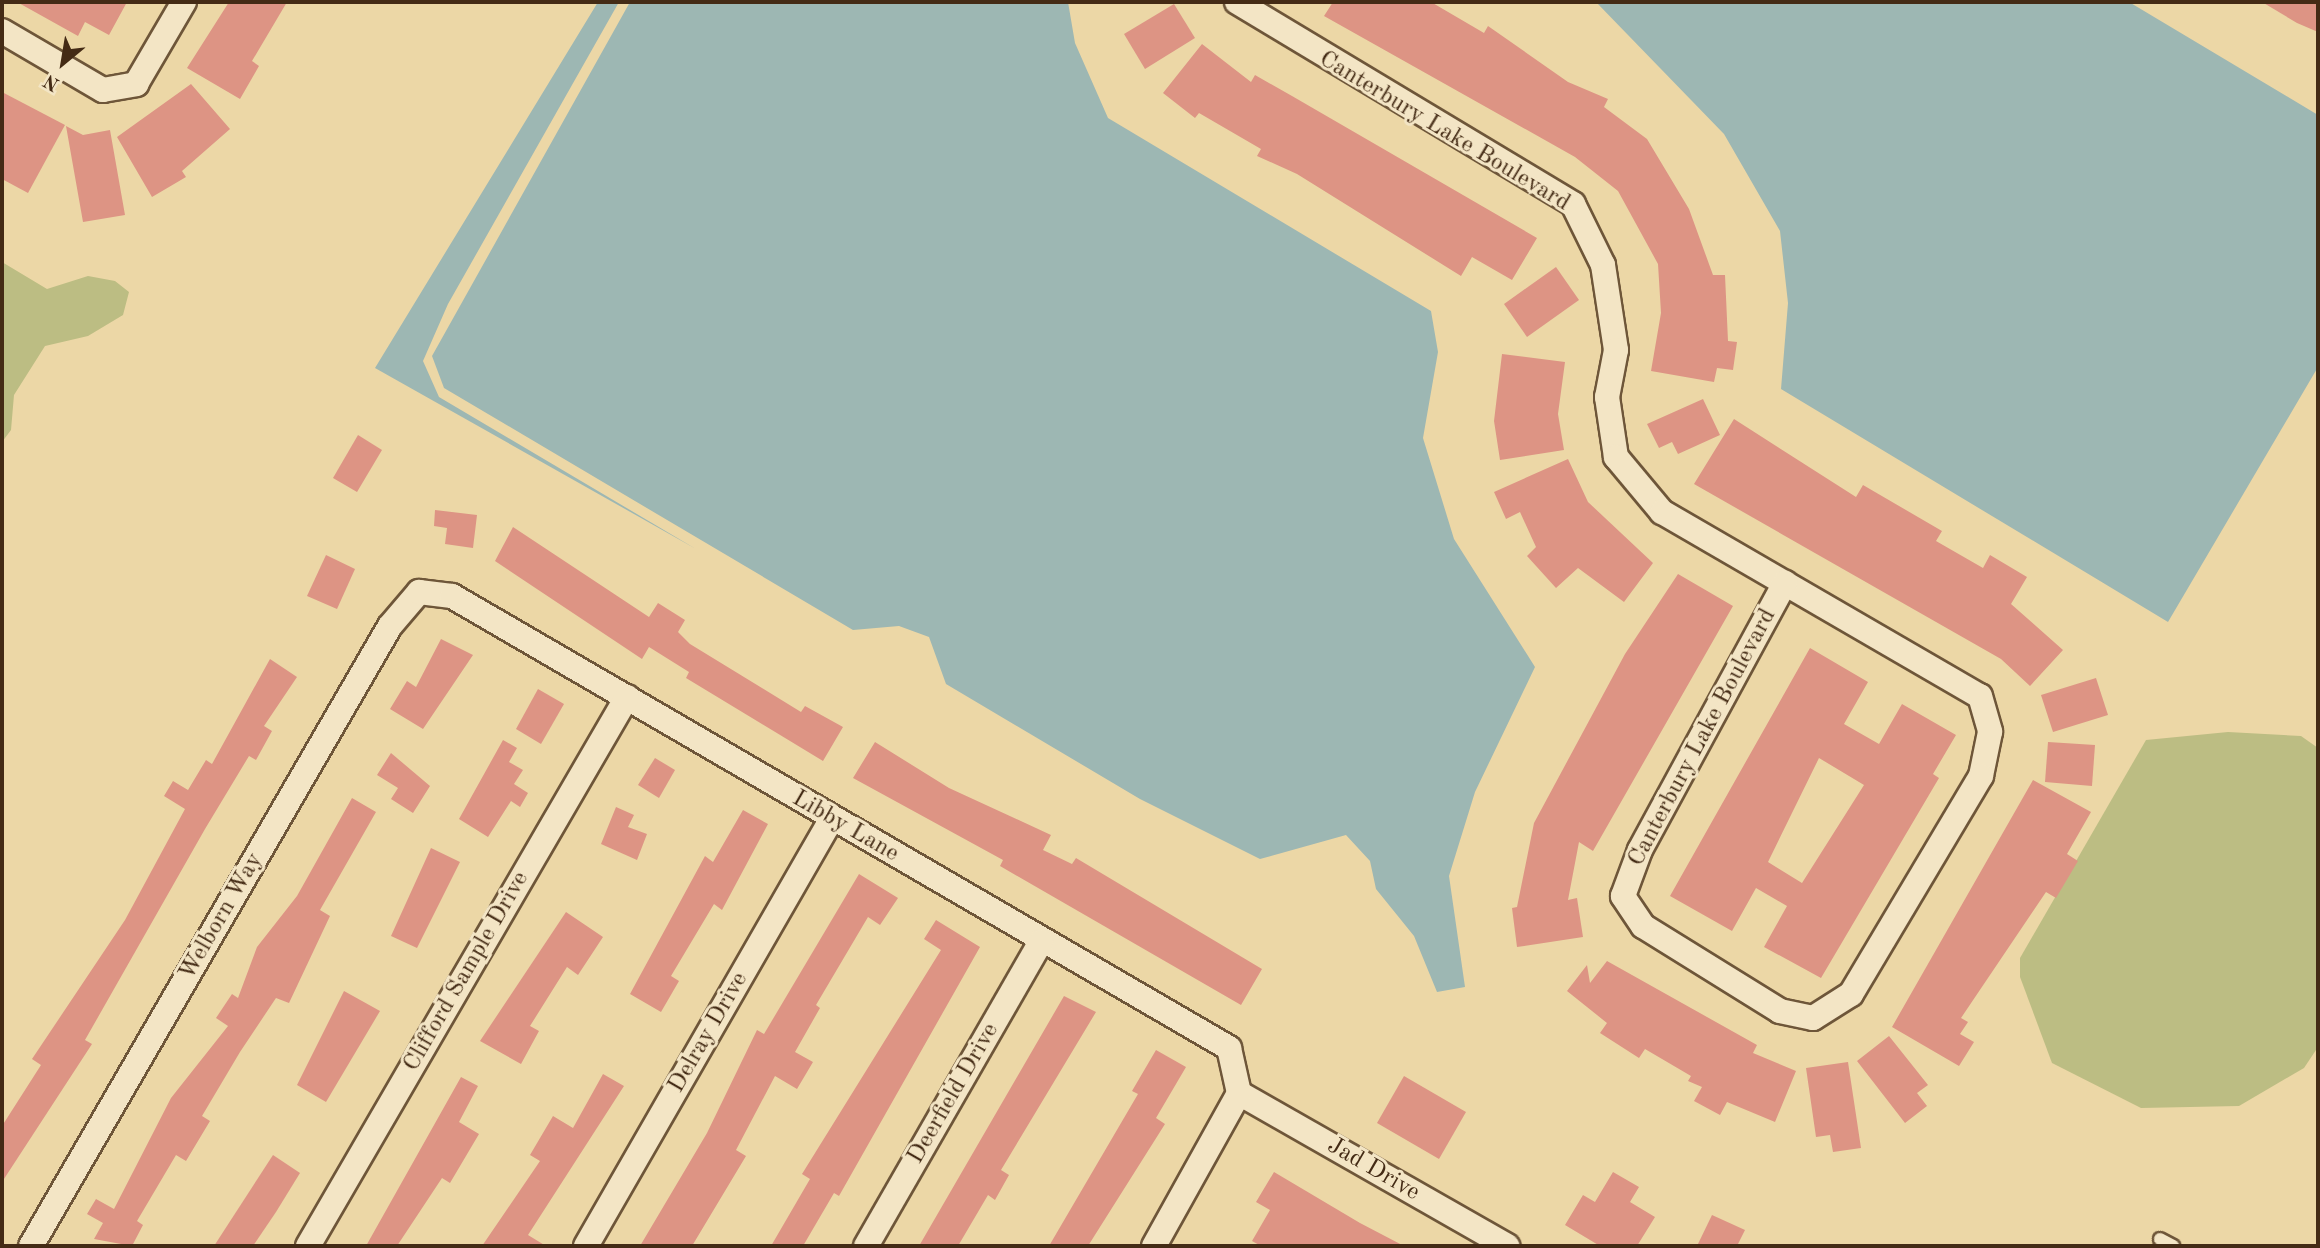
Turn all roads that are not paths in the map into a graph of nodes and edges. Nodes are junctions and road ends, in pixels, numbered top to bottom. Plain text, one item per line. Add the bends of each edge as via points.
1 (184, 2) edge
2 (1237, 2) edge
3 (2, 31) edge
4 (1785, 583) junction
5 (419, 592) joint
6 (626, 697) junction
7 (832, 819) junction
8 (1041, 942) junction
9 (1239, 1093) junction
10 (2160, 1239) dead end
11 (31, 1246) edge
12 (308, 1246) edge
13 (586, 1246) edge
14 (866, 1246) edge
15 (1154, 1246) edge
16 (1507, 1246) edge
17 (2173, 1246) edge

1 - 3 street via 136,83 103,90
2 - 4 street, Canterbury Lake Boulevard via 1573,204 1603,265 1616,349 1607,397 1616,457 1662,512
4 - 4 street, Canterbury Lake Boulevard via 1980,695 1990,732 1981,776 1851,994 1813,1018 1780,1011 1643,926 1623,896 1640,850
5 - 6 street, Libby Lane via 452,596
5 - 11 street, Welborn Way via 390,626
6 - 7 street, Libby Lane
6 - 12 street, Clifford Sample Drive
7 - 8 street, Libby Lane
7 - 13 street, Delray Drive
8 - 9 street, Libby Lane via 1229,1048
8 - 14 street, Deerfield Drive
9 - 15 street
9 - 16 street, Jad Drive
10 - 17 lane

